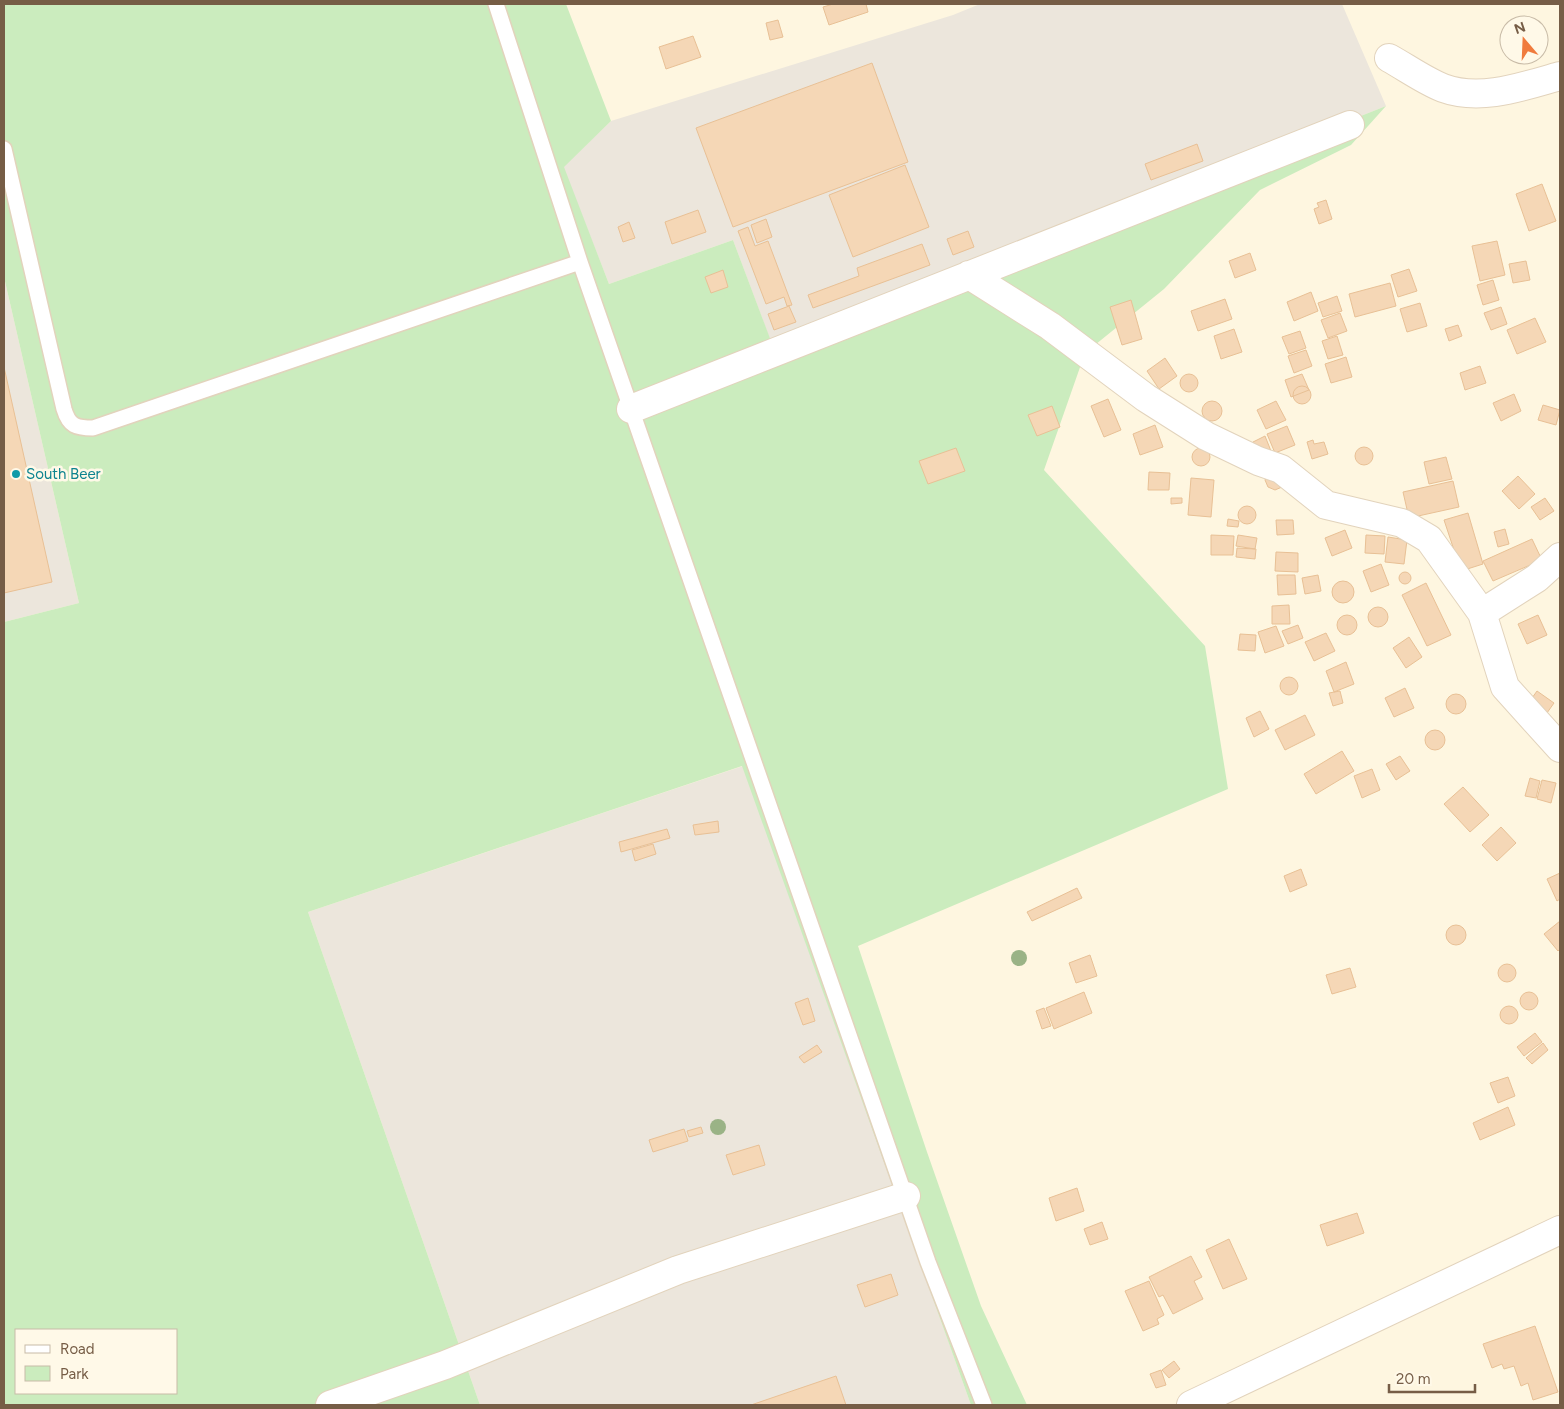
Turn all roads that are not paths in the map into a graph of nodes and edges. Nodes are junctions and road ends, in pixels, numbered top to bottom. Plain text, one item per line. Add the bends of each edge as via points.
1 (496, 4) edge
2 (1389, 58) dead end
3 (1560, 76) edge
4 (1350, 125) dead end
5 (4, 149) edge
6 (580, 262) junction
7 (969, 275) junction
8 (631, 409) junction
9 (1560, 557) edge
10 (1482, 613) junction
11 (1560, 748) edge
12 (906, 1196) junction
13 (1560, 1230) edge
14 (1206, 1402) edge
15 (330, 1405) edge
16 (984, 1405) edge

1 - 6 lane
2 - 3 street via 1443,88 1471,95 1521,87
4 - 7 street
5 - 6 lane via 67,421 76,428 93,428
6 - 8 lane
7 - 8 street
7 - 10 street via 1050,326 1206,436 1281,469 1326,505 1402,523 1429,538
8 - 12 lane
9 - 10 street via 1537,578
10 - 11 street via 1506,687
12 - 15 street via 678,1270 445,1365
12 - 16 lane
13 - 14 street

